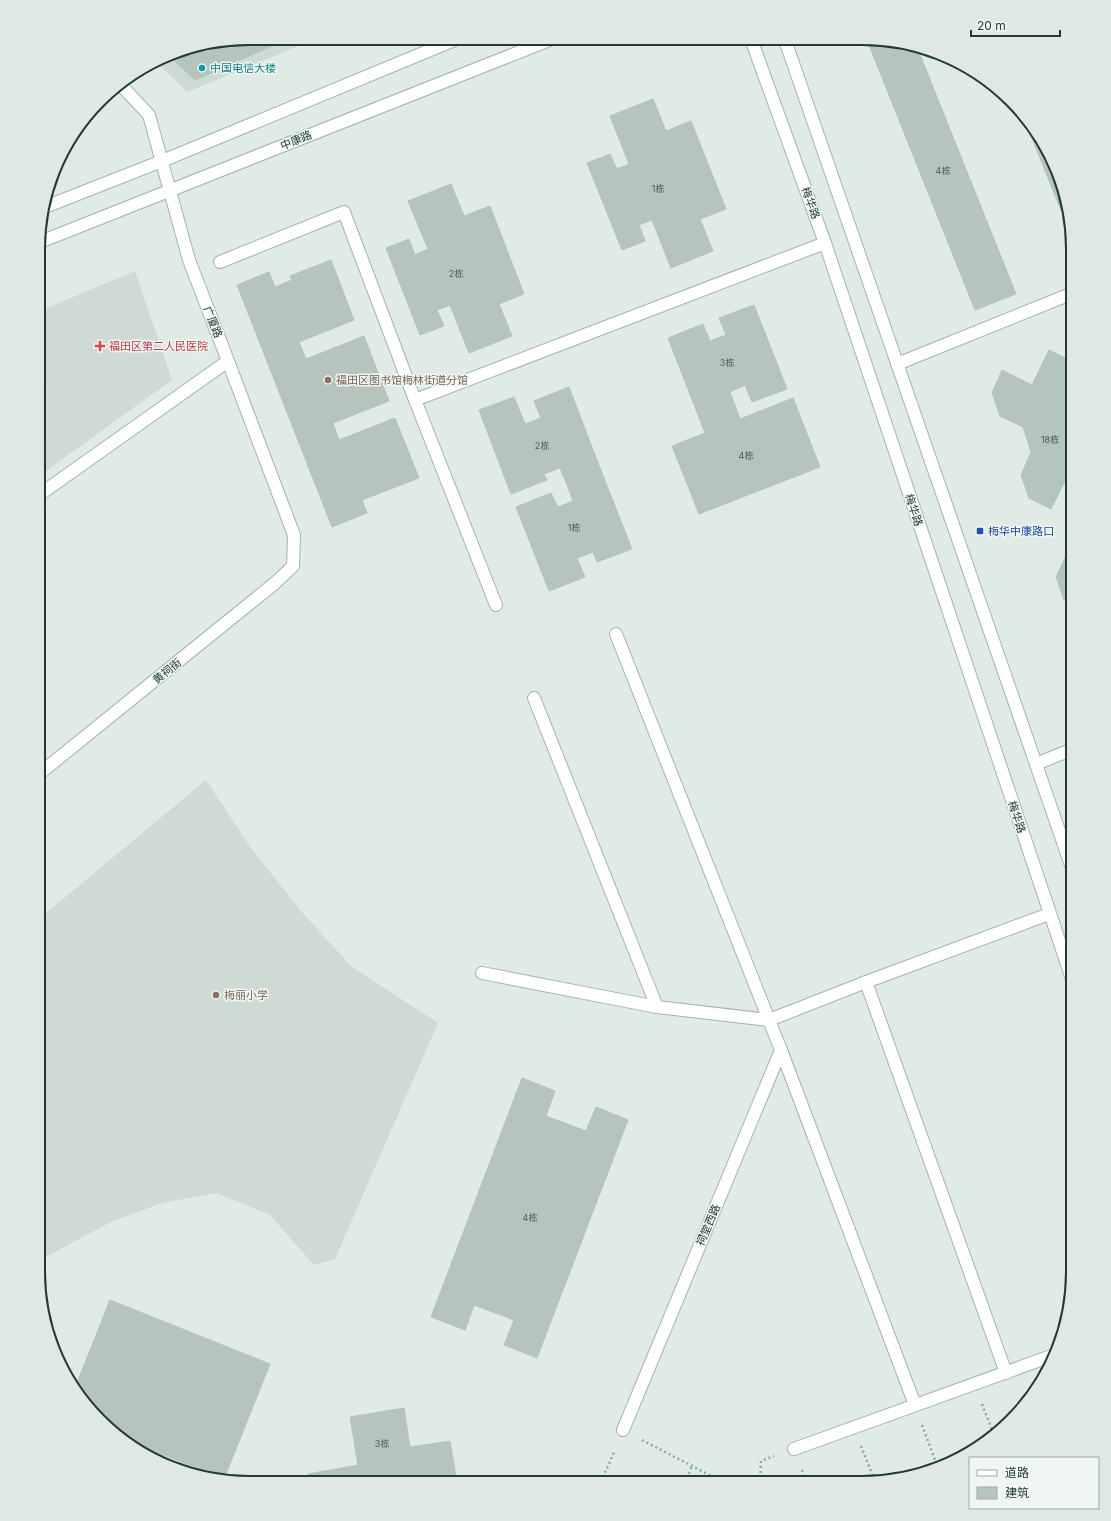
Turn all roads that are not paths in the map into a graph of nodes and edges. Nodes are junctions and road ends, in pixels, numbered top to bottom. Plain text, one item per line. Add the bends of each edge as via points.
1 (443, 45) edge
2 (537, 45) edge
3 (753, 45) edge
4 (787, 45) edge
5 (124, 88) edge
6 (162, 161) junction
7 (169, 191) junction
8 (50, 205) edge
9 (45, 240) edge
10 (825, 243) junction
11 (220, 262) dead end
12 (1066, 296) edge
13 (228, 361) junction
14 (897, 364) junction
15 (415, 400) junction
16 (45, 491) edge
17 (293, 566) joint
18 (496, 605) dead end
19 (616, 634) dead end
20 (534, 698) dead end
21 (1066, 752) edge
22 (1036, 764) junction
23 (45, 769) edge
24 (1066, 851) edge
25 (1049, 914) junction
26 (1066, 962) edge
27 (482, 973) dead end
28 (866, 982) junction
29 (657, 1007) junction
30 (769, 1020) junction
31 (781, 1050) junction
32 (1047, 1358) edge
33 (1006, 1373) junction
34 (915, 1405) junction
35 (623, 1430) road end
36 (794, 1449) road end

1 - 6 street
2 - 7 street, 中康路
3 - 10 street, 梅华路
4 - 14 street
5 - 6 street, 广厦路 via 149,115
6 - 7 street, 广厦路
6 - 8 street
7 - 9 street, 中康路
7 - 13 street, 广厦路 via 189,260
10 - 15 street
10 - 25 street, 梅华路
11 - 15 street via 344,212
12 - 14 street
13 - 16 street
13 - 17 street, 广厦路 via 294,535
14 - 22 street
15 - 18 street
17 - 23 street, 黄祠街
19 - 30 street
20 - 29 street
21 - 22 street
22 - 24 street
25 - 26 street, 梅华路
25 - 28 street
27 - 29 street
28 - 30 street
28 - 33 street
29 - 30 street
30 - 31 street
31 - 34 street
31 - 35 street, 祠堂西路
32 - 33 street
33 - 34 street
34 - 36 street

